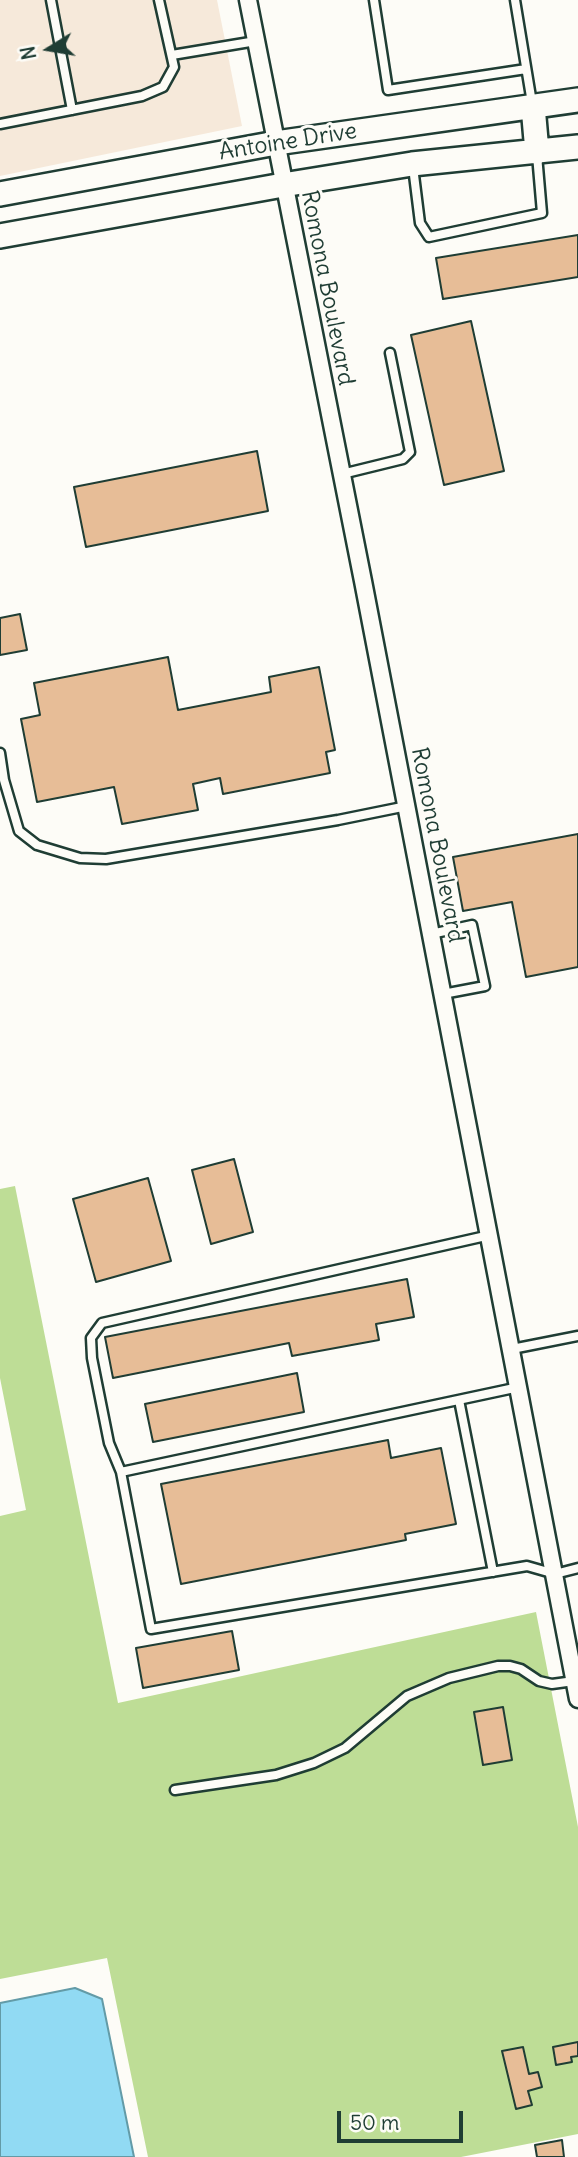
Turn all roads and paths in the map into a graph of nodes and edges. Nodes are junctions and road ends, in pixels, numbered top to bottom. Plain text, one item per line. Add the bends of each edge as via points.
1 (51, 0) edge
2 (159, 0) edge
3 (248, 0) edge
4 (374, 0) edge
5 (515, 0) edge
6 (256, 41) junction
7 (172, 55) junction
8 (527, 69) junction
9 (578, 100) edge
10 (533, 106) junction
11 (72, 110) junction
12 (0, 124) edge
13 (276, 143) junction
14 (578, 147) edge
15 (537, 152) junction
16 (412, 164) junction
17 (284, 185) junction
18 (0, 194) edge
19 (0, 236) edge
20 (390, 353) dead end
21 (342, 474) junction
22 (0, 753) edge
23 (407, 806) junction
24 (431, 934) junction
25 (443, 994) junction
26 (489, 1235) junction
27 (578, 1336) edge
28 (512, 1349) junction
29 (519, 1387) junction
30 (459, 1400) junction
31 (121, 1472) junction
32 (578, 1568) edge
33 (493, 1572) junction
34 (555, 1574) junction
35 (574, 1681) junction
36 (578, 1699) edge
37 (175, 1790) dead end

1 - 11 lane
2 - 7 lane
3 - 6 street, Romona Boulevard
4 - 8 lane via 388,90
5 - 8 lane
6 - 7 lane
6 - 13 street, Romona Boulevard
7 - 11 lane via 174,67 163,87 142,96
8 - 10 lane
9 - 10 main road, Antoine Drive
10 - 13 main road, Antoine Drive
10 - 15 main road
11 - 12 lane
13 - 17 street, Romona Boulevard
13 - 18 main road, Antoine Drive
14 - 15 main road, Antoine Drive
15 - 16 main road, Antoine Drive
15 - 16 lane via 542,213 429,237 420,223
16 - 17 main road, Antoine Drive
17 - 19 main road, Antoine Drive
17 - 21 street, Romona Boulevard
20 - 21 lane via 410,452 403,459
21 - 23 street, Romona Boulevard
22 - 23 lane via 19,831 37,845 80,858 120,857
23 - 24 street, Romona Boulevard
24 - 25 street, Romona Boulevard
24 - 25 lane via 472,925 485,986
25 - 26 street, Romona Boulevard
26 - 28 street, Romona Boulevard
26 - 31 lane via 102,1323 91,1338 92,1358 109,1443
27 - 28 lane
28 - 29 street, Romona Boulevard
29 - 30 lane
29 - 34 street, Romona Boulevard
30 - 31 lane
30 - 33 lane
31 - 33 lane via 151,1629
32 - 34 lane
33 - 34 lane via 527,1566
34 - 35 street, Romona Boulevard
35 - 36 street, Romona Boulevard
35 - 37 lane via 539,1681 510,1666 449,1678 407,1696 345,1748 314,1763 276,1775

